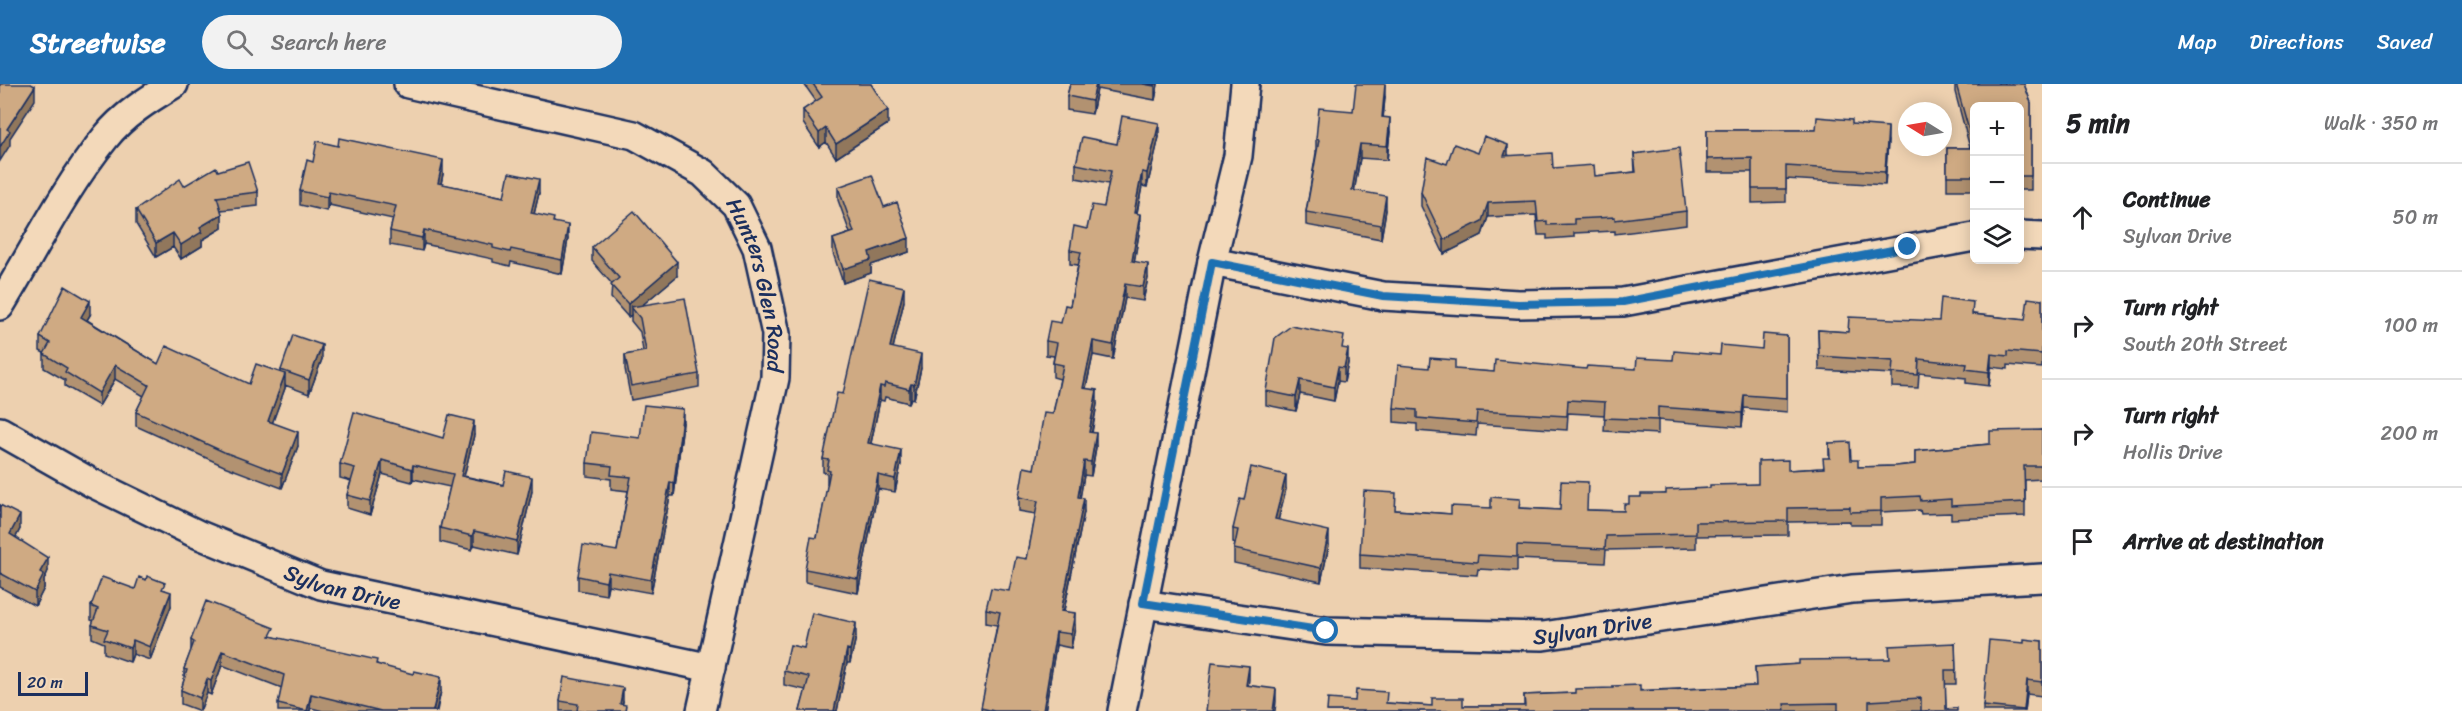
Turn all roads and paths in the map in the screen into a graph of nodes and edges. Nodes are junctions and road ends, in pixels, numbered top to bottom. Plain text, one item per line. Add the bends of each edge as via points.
1 (174, 84) edge
2 (408, 84) edge
3 (1245, 84) edge
4 (2024, 235) edge
5 (2042, 236) edge
6 (1970, 238) edge
7 (1212, 262) junction
8 (0, 306) edge
9 (0, 431) edge
10 (2042, 578) edge
11 (1143, 603) junction
12 (711, 668) junction
13 (701, 711) edge
14 (1122, 711) edge

1 - 8 street via 137,107 106,137
2 - 12 street, Hunters Glen Road via 634,135 703,173 736,205 757,248 776,334 775,378
3 - 7 street via 1238,156
4 - 5 street
6 - 7 street via 1623,302 1518,304 1383,296
7 - 11 street
9 - 12 street, Sylvan Drive via 92,483 197,534 321,585
10 - 11 street, Sylvan Drive via 1852,590 1543,636 1326,631
11 - 14 street
12 - 13 street, Hunters Glen Road

